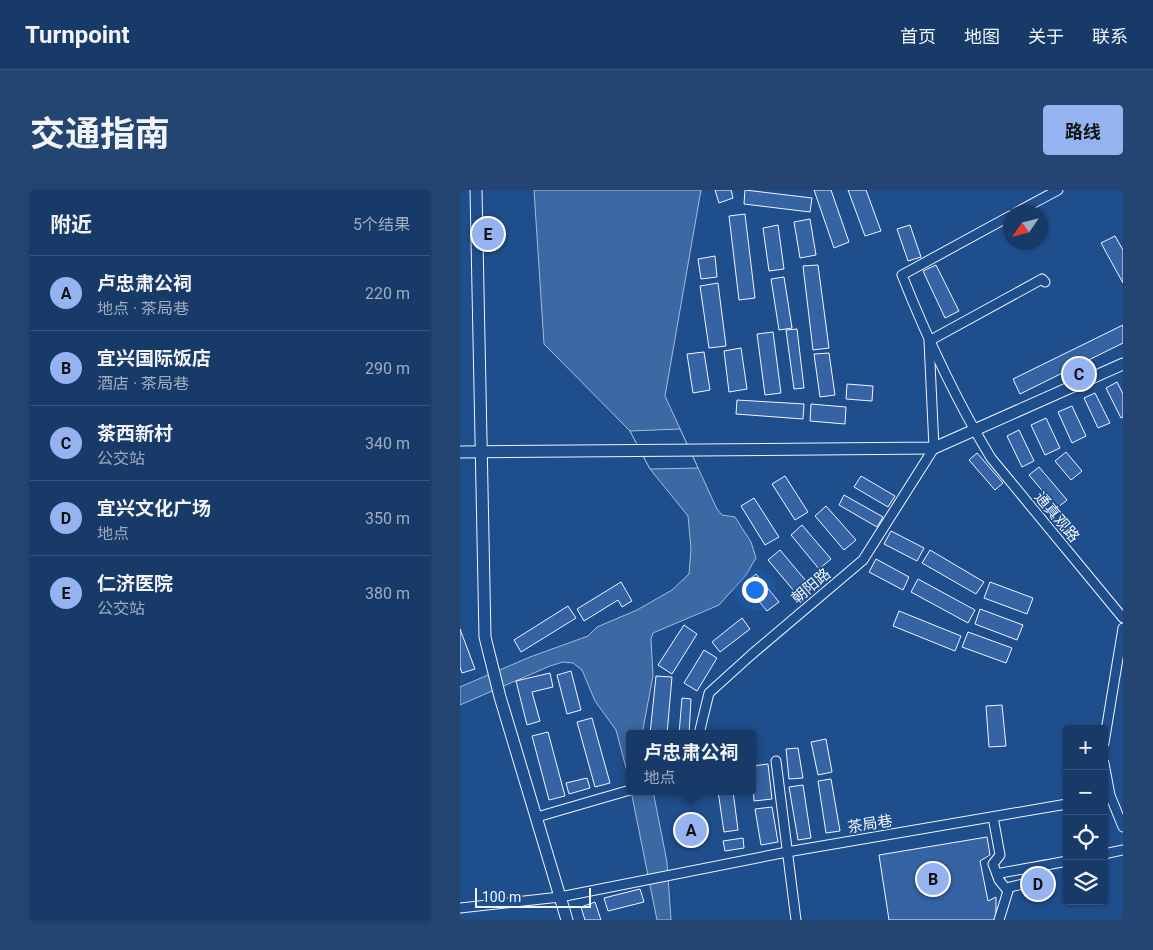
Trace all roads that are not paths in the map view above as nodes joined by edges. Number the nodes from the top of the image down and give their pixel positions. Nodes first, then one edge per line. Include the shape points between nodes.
1 (476, 190) edge
2 (1058, 190) edge
3 (1030, 205) edge
4 (1003, 220) edge
5 (1045, 282) dead end
6 (929, 341) junction
7 (1123, 364) edge
8 (974, 430) junction
9 (934, 448) junction
10 (481, 451) junction
11 (460, 452) edge
12 (1123, 618) edge
13 (1123, 628) edge
14 (1107, 725) edge
15 (700, 730) edge
16 (776, 761) dead end
17 (626, 792) edge
18 (1108, 798) edge
19 (1063, 805) edge
20 (537, 817) junction
21 (992, 817) junction
22 (1123, 827) edge
23 (1123, 850) edge
24 (788, 852) junction
25 (1108, 853) edge
26 (1063, 863) edge
27 (1041, 866) junction
28 (997, 874) junction
29 (1006, 888) junction
30 (560, 897) junction
31 (460, 908) edge
32 (567, 920) edge
33 (796, 920) edge
34 (999, 920) edge

1 - 10 main road
2 - 3 street
4 - 6 street, 通真观路 via 902,275
5 - 6 street via 1042,279
6 - 8 street, 通真观路
6 - 9 street
7 - 8 main road
8 - 9 main road
8 - 12 street, 通真观路 via 991,458
9 - 10 main road
9 - 15 street, 朝阳路 via 863,560 709,693
10 - 11 main road
10 - 20 main road via 485,637
13 - 14 street
16 - 24 street
17 - 20 street
18 - 22 street
19 - 21 street, 茶局巷
20 - 30 main road
21 - 24 street, 茶局巷
21 - 28 street via 1000,855 993,864
23 - 25 street
24 - 30 street, 茶局巷
24 - 33 street
26 - 27 street
27 - 28 street
27 - 29 street via 1039,880
28 - 29 street
29 - 34 street via 1008,891
30 - 31 street
30 - 32 main road

